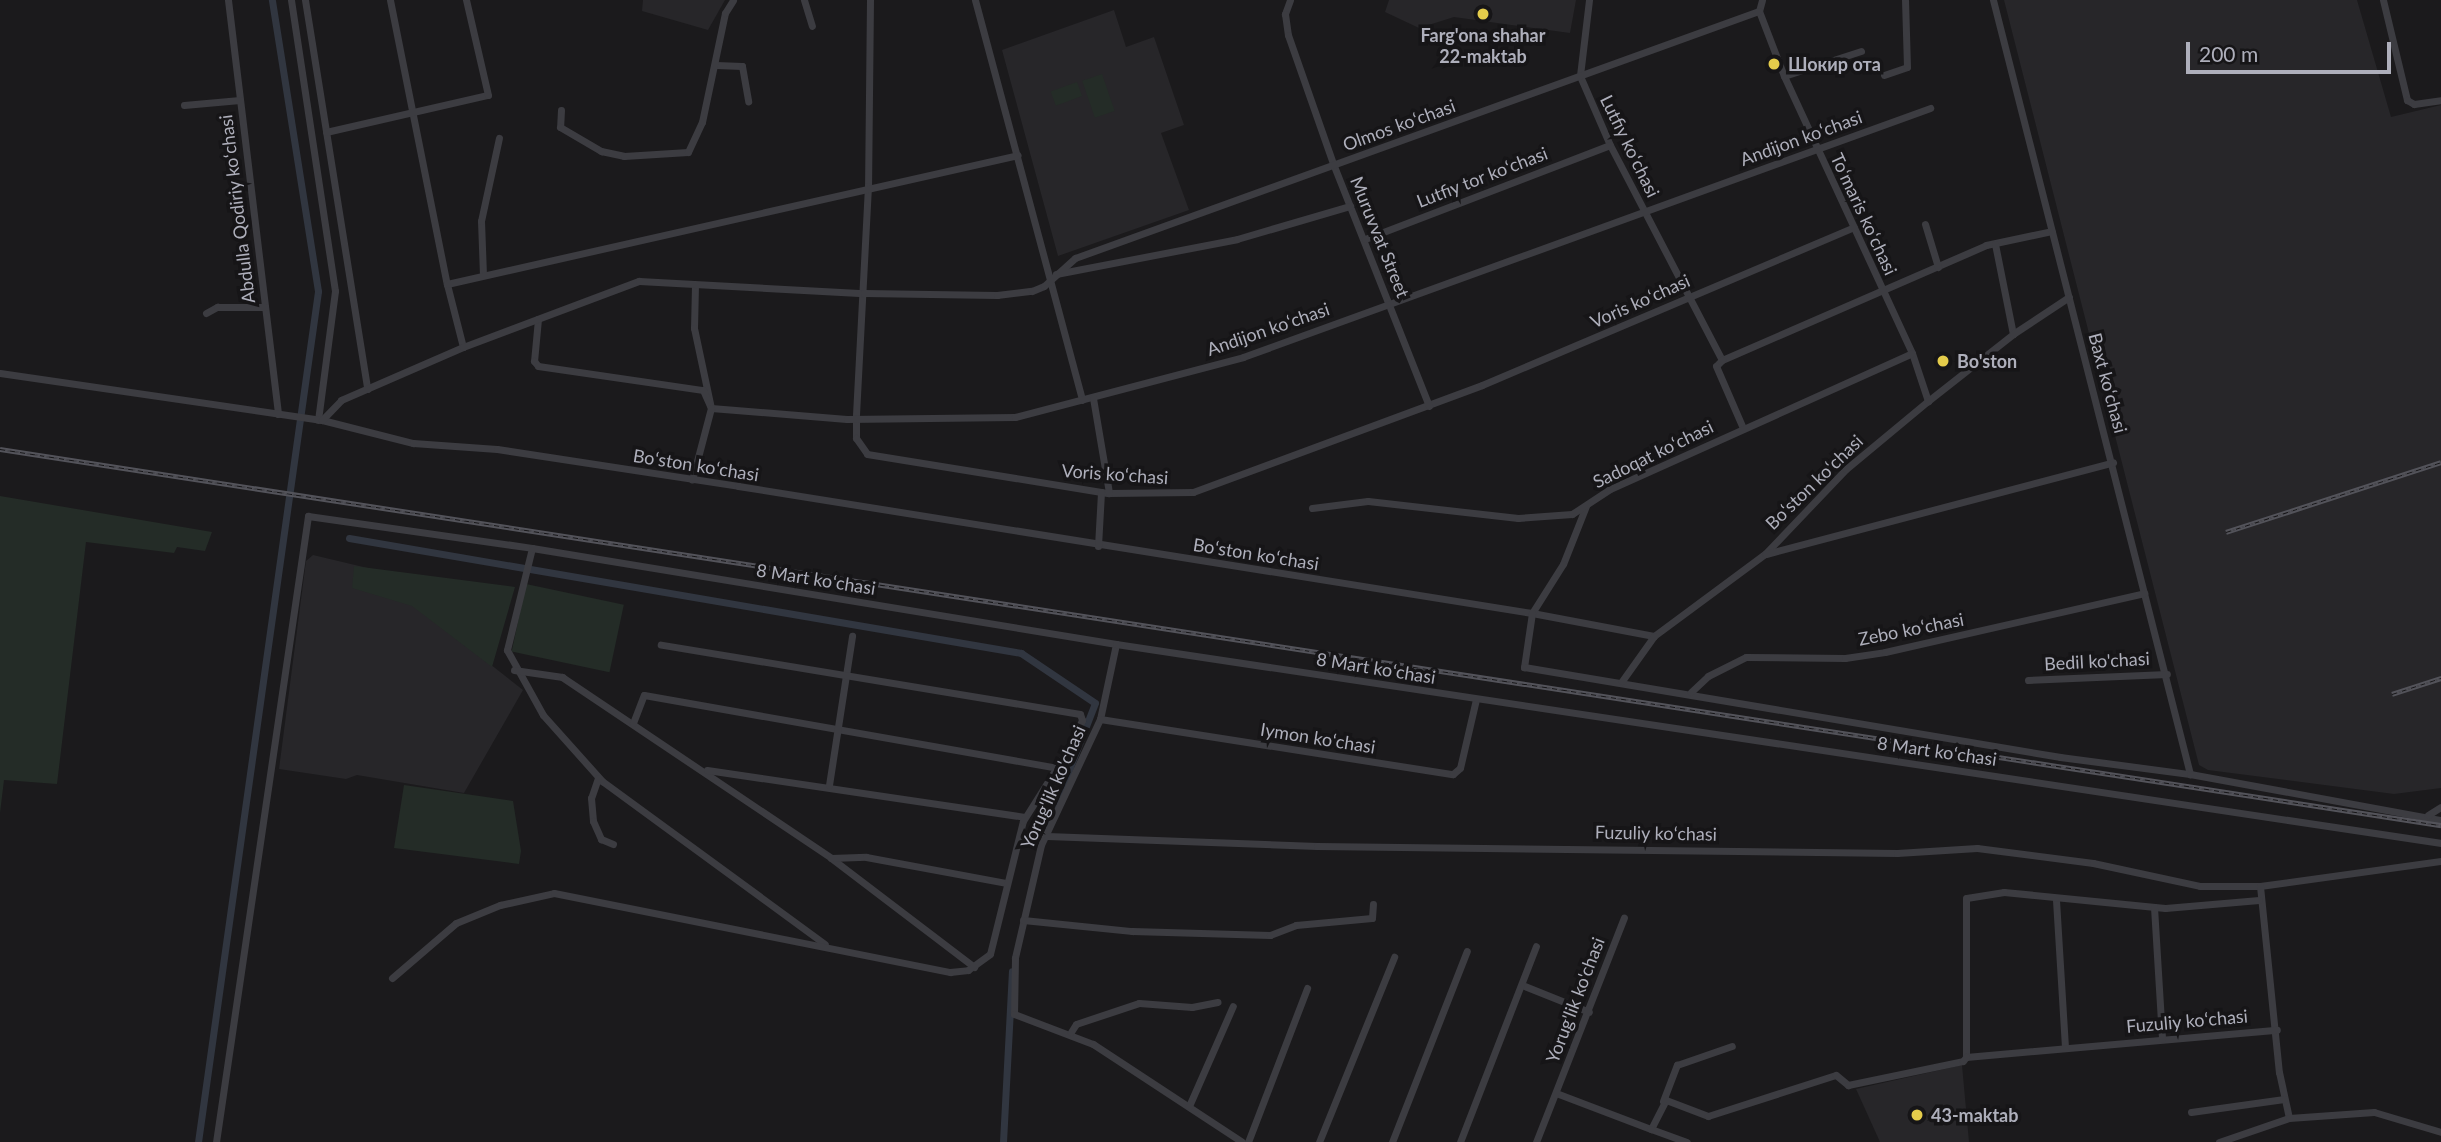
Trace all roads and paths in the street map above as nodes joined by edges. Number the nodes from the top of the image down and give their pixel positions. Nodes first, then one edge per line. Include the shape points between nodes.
1 (228, 0) edge
2 (291, 0) edge
3 (305, 0) edge
4 (390, 0) edge
5 (466, 0) edge
6 (733, 0) edge
7 (804, 0) edge
8 (870, 0) edge
9 (975, 0) edge
10 (1290, 0) edge
11 (1589, 0) edge
12 (1762, 0) edge
13 (1905, 0) edge
14 (1993, 0) edge
15 (2383, 0) edge
16 (1759, 11) junction
17 (813, 26) dead end
18 (1861, 51) dead end
19 (716, 65) junction
20 (1884, 75) dead end
21 (1580, 76) junction
22 (1784, 76) junction
23 (240, 100) junction
24 (2441, 100) edge
25 (748, 102) dead end
26 (184, 105) dead end
27 (1930, 108) dead end
28 (562, 110) dead end
29 (412, 114) junction
30 (326, 132) junction
31 (499, 138) dead end
32 (1610, 145) junction
33 (1817, 150) junction
34 (1018, 155) junction
35 (1334, 166) junction
36 (869, 186) junction
37 (1350, 206) junction
38 (1644, 212) junction
39 (1925, 224) dead end
40 (1854, 227) junction
41 (2052, 231) junction
42 (1365, 239) junction
43 (1995, 244) junction
44 (1938, 267) junction
45 (483, 275) junction
46 (1052, 275) junction
47 (447, 284) junction
48 (695, 285) junction
49 (1882, 291) junction
50 (864, 293) junction
51 (1688, 297) junction
52 (2069, 297) junction
53 (1390, 302) junction
54 (265, 307) junction
55 (206, 313) dead end
56 (538, 319) junction
57 (2013, 334) junction
58 (463, 347) junction
59 (1912, 353) junction
60 (1722, 360) junction
61 (0, 373) edge
62 (367, 389) junction
63 (1093, 398) junction
64 (1082, 400) junction
65 (1928, 401) junction
66 (1429, 405) junction
67 (711, 408) junction
68 (278, 414) junction
69 (856, 418) junction
70 (317, 420) junction
71 (1744, 428) junction
72 (2113, 463) junction
73 (692, 480) junction
74 (1105, 493) junction
75 (1586, 506) junction
76 (1312, 508) dead end
77 (1098, 546) junction
78 (532, 551) junction
79 (1765, 554) junction
80 (2144, 593) junction
81 (1532, 613) junction
82 (852, 636) dead end
83 (1654, 636) junction
84 (661, 645) dead end
85 (1116, 645) junction
86 (514, 670) junction
87 (846, 673) junction
88 (2167, 674) junction
89 (2028, 680) dead end
90 (1622, 681) junction
91 (1691, 692) junction
92 (1476, 699) junction
93 (1100, 719) junction
94 (633, 723) junction
95 (838, 728) junction
96 (1056, 768) junction
97 (705, 769) junction
98 (2190, 774) junction
99 (598, 778) junction
100 (829, 785) junction
101 (2441, 807) edge
102 (2428, 815) junction
103 (1024, 817) junction
104 (2441, 820) edge
105 (1047, 836) junction
106 (2441, 843) edge
107 (612, 844) dead end
108 (831, 858) junction
109 (2441, 862) edge
110 (1006, 883) junction
111 (2260, 886) junction
112 (2056, 900) junction
113 (2259, 900) junction
114 (1373, 904) dead end
115 (2154, 907) junction
116 (1624, 918) dead end
117 (1023, 920) junction
118 (825, 944) junction
119 (1536, 946) dead end
120 (1466, 951) dead end
121 (1394, 957) dead end
122 (974, 967) junction
123 (392, 978) dead end
124 (1522, 985) junction
125 (1307, 988) dead end
126 (1218, 1002) dead end
127 (1233, 1006) dead end
128 (1589, 1012) junction
129 (2277, 1030) junction
130 (1071, 1032) junction
131 (2162, 1040) junction
132 (1732, 1046) dead end
133 (2066, 1048) junction
134 (1966, 1057) junction
135 (1556, 1093) junction
136 (2284, 1099) junction
137 (1663, 1101) junction
138 (1189, 1106) junction
139 (2191, 1112) dead end
140 (2289, 1118) junction
141 (1651, 1129) junction
142 (2441, 1132) edge
143 (1538, 1140) edge
144 (1675, 1140) edge
145 (216, 1142) edge
146 (1242, 1142) edge
147 (1248, 1142) edge
148 (1319, 1142) edge
149 (1392, 1142) edge
150 (1460, 1142) edge
151 (1687, 1142) edge
152 (2219, 1142) edge

1 - 23 street, Abdulla Qodiriy koʻchasi
2 - 70 street via 335,291
3 - 30 street
4 - 29 street
5 - 29 street via 488,95
6 - 19 street via 725,13
7 - 17 street
8 - 36 street, Voris koʻchasi
9 - 34 street
10 - 35 street, Muruvvat Street via 1286,28
11 - 21 street
12 - 16 street
13 - 20 street via 1907,67
14 - 41 street, Baxt koʻchasi
15 - 24 street via 2407,100 2414,104
16 - 21 street, Olmos koʻchasi
16 - 22 street, Toʻmaris koʻchasi
18 - 22 street
19 - 25 street via 742,66
19 - 28 street via 694,148 688,152 624,156 590,146 560,127
21 - 32 street, Lutfiy koʻchasi
21 - 35 street, Olmos koʻchasi
22 - 33 street, Toʻmaris koʻchasi
23 - 26 street
23 - 54 street, Abdulla Qodiriy koʻchasi
27 - 33 street, Andijon koʻchasi
29 - 30 street
29 - 47 street
30 - 62 street
31 - 45 street via 481,221
32 - 38 street, Lutfiy koʻchasi
32 - 42 street, Lutfiy tor koʻchasi
33 - 38 street, Andijon koʻchasi
33 - 40 street, Toʻmaris koʻchasi
34 - 36 street
34 - 46 street
35 - 37 street, Muruvvat Street
35 - 46 street, Olmos koʻchasi via 1074,258
36 - 45 street
36 - 50 street, Voris koʻchasi
37 - 42 street, Muruvvat Street
37 - 46 street via 1237,239
38 - 51 street, Lutfiy koʻchasi
38 - 53 street, Andijon koʻchasi
39 - 44 street
40 - 49 street, Toʻmaris koʻchasi
40 - 51 street, Voris koʻchasi
41 - 43 street
41 - 52 street, Baxt koʻchasi
42 - 53 street, Muruvvat Street
43 - 44 street
43 - 57 street
44 - 49 street
45 - 47 street
46 - 50 street, Olmos koʻchasi via 1044,286 1032,291 997,295
46 - 64 street
47 - 58 street
48 - 50 street, Olmos koʻchasi
48 - 56 street, Olmos koʻchasi via 639,281
48 - 67 street via 695,328
49 - 59 street, Toʻmaris koʻchasi
49 - 60 street
50 - 69 street, Voris koʻchasi
51 - 60 street, Lutfiy koʻchasi
51 - 66 street, Voris koʻchasi
52 - 57 street, Boʻston koʻchasi
52 - 72 street, Baxt koʻchasi
53 - 63 street, Andijon koʻchasi via 1243,357
53 - 66 street, Muruvvat Street
54 - 55 street via 216,307
54 - 68 street, Abdulla Qodiriy koʻchasi
56 - 58 street, Olmos koʻchasi
56 - 67 street via 535,365 703,390
57 - 65 street, Boʻston koʻchasi
58 - 62 street, Olmos koʻchasi
59 - 65 street, Toʻmaris koʻchasi
59 - 71 street, Sadoqat koʻchasi
60 - 71 street, Lutfiy koʻchasi via 1716,366
61 - 68 street, Boʻston koʻchasi
62 - 70 street, Olmos koʻchasi via 341,400
63 - 64 street, Andijon koʻchasi
63 - 74 street
64 - 69 street, Andijon koʻchasi via 1015,416
65 - 79 street, Boʻston koʻchasi via 1846,469
66 - 74 street, Voris koʻchasi via 1193,492 1165,496
67 - 69 street, Andijon koʻchasi via 764,416
67 - 73 street
68 - 70 street, Boʻston koʻchasi
69 - 74 street, Voris koʻchasi via 856,438 867,454
70 - 73 street, Boʻston koʻchasi via 413,443 497,449
71 - 75 street, Sadoqat koʻchasi via 1611,489
72 - 79 street
72 - 80 street, Baxt koʻchasi
73 - 77 street, Boʻston koʻchasi
74 - 77 street
75 - 76 street, Sadoqat koʻchasi via 1562,516 1518,518 1408,502
75 - 81 street via 1563,564
77 - 81 street, Boʻston koʻchasi
78 - 85 street, 8 Mart koʻchasi
78 - 86 street via 507,645
78 - 145 street, 8 Mart koʻchasi via 307,516
79 - 83 street, Boʻston koʻchasi
80 - 88 street, Baxt koʻchasi
80 - 91 street, Zebo koʻchasi via 1885,652 1845,658 1746,657 1709,676
81 - 83 street, Boʻston koʻchasi
81 - 90 street via 1524,667
82 - 87 street
83 - 90 street
84 - 87 street
85 - 92 street, 8 Mart koʻchasi
85 - 93 street, Yorug'lik ko'chasi
86 - 94 street via 556,674
86 - 99 street via 543,715
87 - 95 street
87 - 96 street via 1080,714 1079,729
88 - 89 street, Bedil ko'chasi
88 - 98 street, Baxt koʻchasi
90 - 91 street
91 - 98 street via 2060,757
92 - 93 street, Iymon koʻchasi via 1460,768 1453,774
92 - 106 street, 8 Mart koʻchasi
93 - 105 street, Yorug'lik ko'chasi
94 - 95 street via 644,695
94 - 97 street
95 - 96 street
95 - 100 street
96 - 103 street
97 - 100 street
97 - 108 street
98 - 102 street
99 - 107 street via 591,798 593,821 601,839
99 - 118 street
100 - 103 street
101 - 102 street
102 - 104 street
103 - 110 street
105 - 111 street, Fuzuliy koʻchasi via 1412,847 1897,853 1977,848 2093,863 2173,884
105 - 117 street, Yorug'lik ko'chasi
108 - 110 street via 866,857
108 - 122 street
109 - 111 street, Fuzuliy koʻchasi
110 - 122 street via 993,948
111 - 113 street
112 - 115 street
112 - 133 street
112 - 134 street via 2004,892 1966,898
113 - 115 street
113 - 129 street
114 - 117 street via 1372,918 1296,925 1260,936 1132,931
115 - 131 street
116 - 128 street, Yorug'lik ko'chasi
117 - 130 street, Yorug'lik ko'chasi via 1012,974 1014,1014
118 - 122 street via 950,972
118 - 123 street via 554,893 499,905 456,923
119 - 124 street
120 - 149 street
121 - 148 street
124 - 128 street
124 - 150 street
125 - 147 street
126 - 130 street via 1192,1007 1139,1003 1076,1024
127 - 138 street
128 - 135 street, Yorug'lik ko'chasi
129 - 131 street, Fuzuliy koʻchasi
129 - 136 street
130 - 138 street, Yorug'lik ko'chasi
131 - 133 street, Fuzuliy koʻchasi
132 - 137 street via 1677,1065
133 - 134 street, Fuzuliy koʻchasi
134 - 137 street via 1848,1085 1836,1075 1708,1116
135 - 141 street
135 - 143 street, Yorug'lik ko'chasi
136 - 139 street
136 - 140 street
137 - 141 street
138 - 146 street, Yorug'lik ko'chasi
140 - 142 street via 2378,1113
140 - 152 street
141 - 144 street
144 - 151 street

